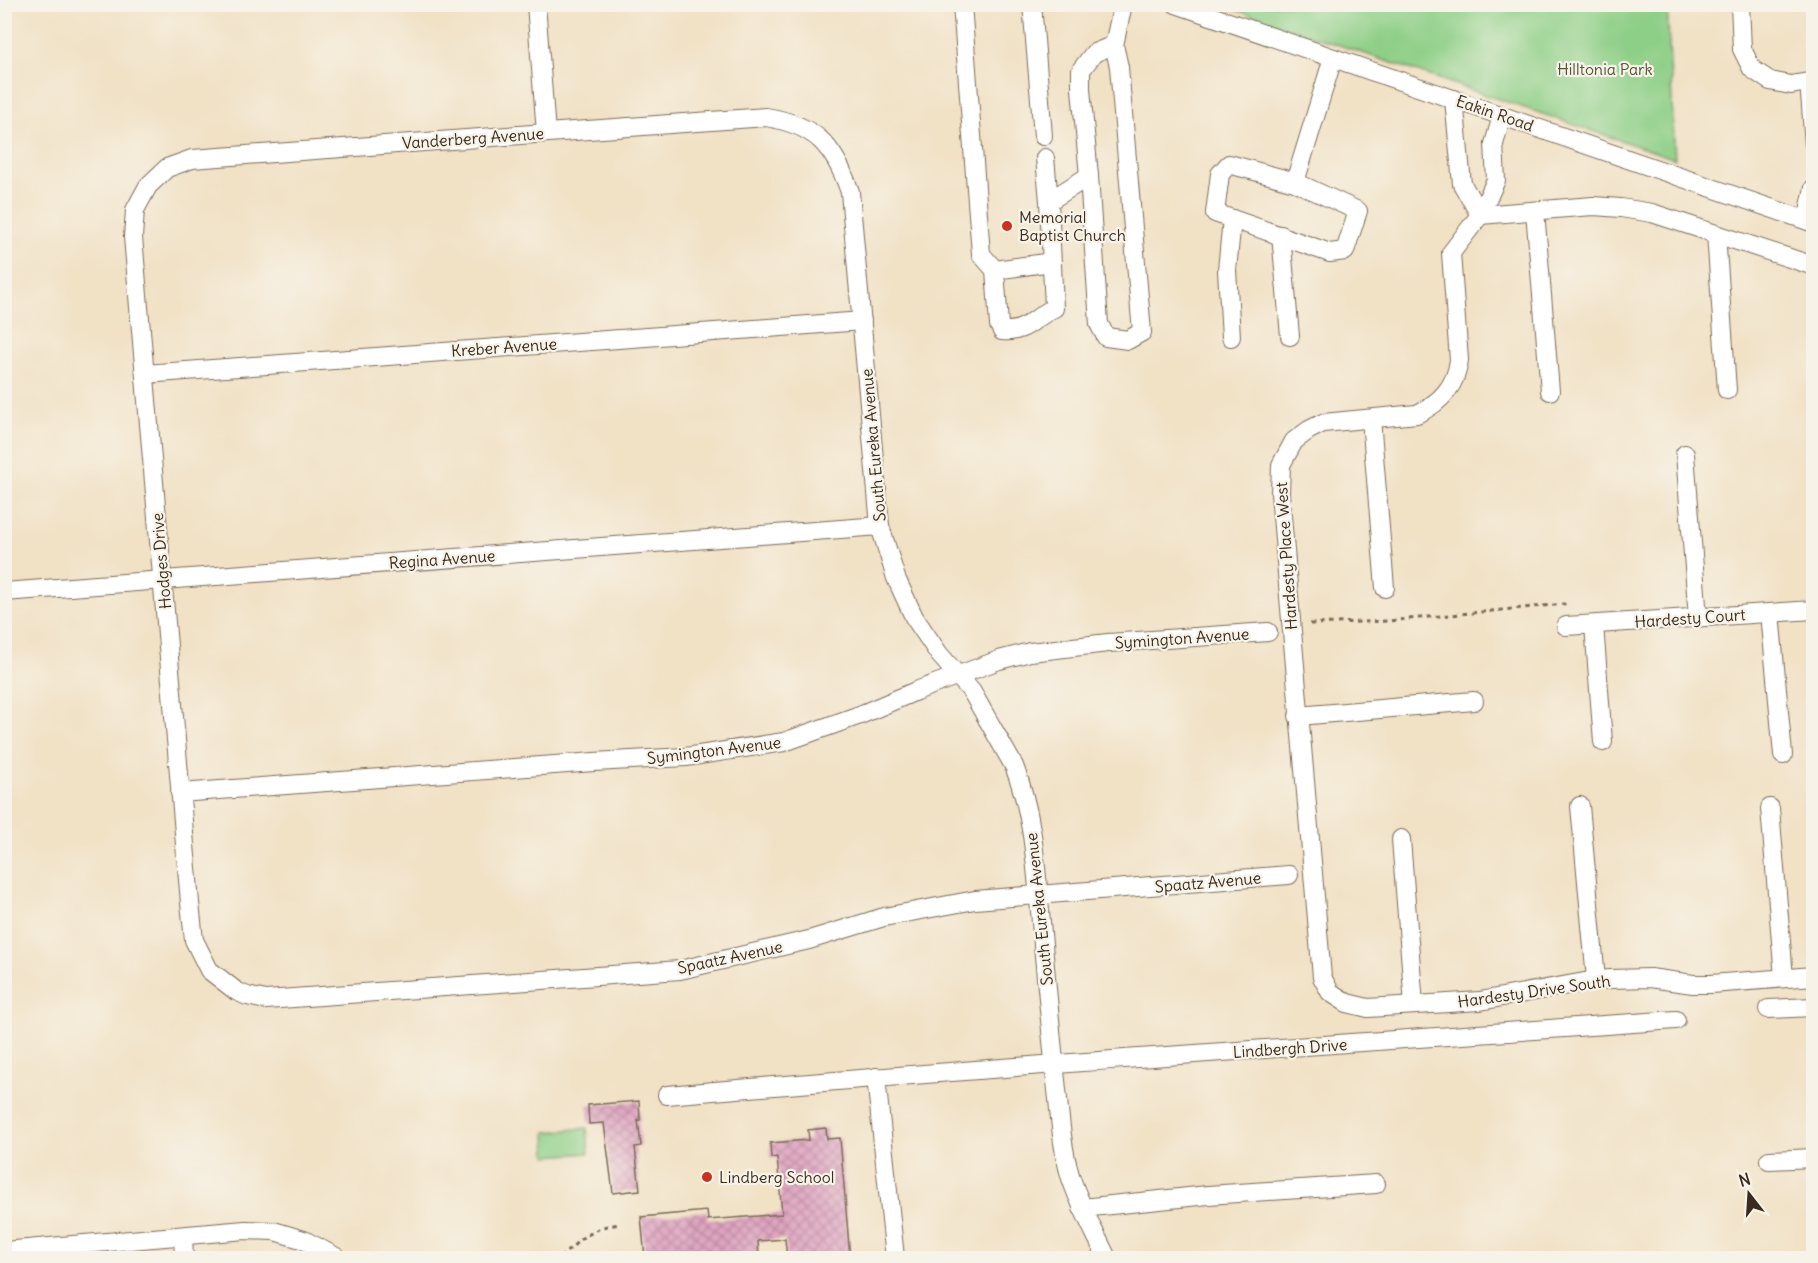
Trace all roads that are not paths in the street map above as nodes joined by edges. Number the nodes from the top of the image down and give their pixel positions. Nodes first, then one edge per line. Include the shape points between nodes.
1 (536, 4) edge
2 (962, 4) edge
3 (1032, 4) edge
4 (1124, 4) edge
5 (1176, 4) edge
6 (1740, 4) edge
7 (1114, 45) junction
8 (1333, 58) junction
9 (1811, 81) edge
10 (1454, 99) junction
11 (1502, 116) junction
12 (805, 128) joint
13 (546, 133) junction
14 (1043, 136) dead end
15 (1814, 144) edge
16 (1045, 158) dead end
17 (1089, 176) junction
18 (1295, 182) junction
19 (148, 186) joint
20 (1814, 188) edge
21 (1049, 201) junction
22 (1535, 211) junction
23 (1480, 215) junction
24 (1232, 219) junction
25 (1810, 222) edge
26 (1716, 234) junction
27 (1281, 235) junction
28 (1052, 262) junction
29 (1814, 266) edge
30 (995, 270) junction
31 (862, 321) junction
32 (1290, 336) dead end
33 (1231, 337) dead end
34 (145, 374) junction
35 (1727, 390) dead end
36 (1550, 391) dead end
37 (1371, 419) junction
38 (1685, 454) dead end
39 (880, 526) junction
40 (162, 580) junction
41 (1385, 588) dead end
42 (4, 592) edge
43 (1814, 610) edge
44 (1770, 613) junction
45 (1698, 618) junction
46 (1594, 625) junction
47 (1566, 626) road end
48 (1268, 632) dead end
49 (957, 675) junction
50 (1474, 701) dead end
51 (1298, 716) junction
52 (1604, 742) dead end
53 (1783, 755) dead end
54 (180, 793) junction
55 (1580, 806) dead end
56 (1770, 808) dead end
57 (1401, 839) dead end
58 (1289, 875) dead end
59 (1038, 896) junction
60 (194, 940) joint
61 (1814, 976) edge
62 (1784, 978) junction
63 (1596, 980) junction
64 (1330, 992) joint
65 (1414, 1005) junction
66 (1814, 1007) edge
67 (1768, 1009) dead end
68 (1676, 1020) dead end
69 (1054, 1064) junction
70 (876, 1077) junction
71 (667, 1095) dead end
72 (1814, 1158) edge
73 (1769, 1161) dead end
74 (1376, 1184) dead end
75 (1082, 1208) junction
76 (183, 1236) junction
77 (4, 1251) edge
78 (184, 1258) edge
79 (338, 1258) edge
80 (895, 1258) edge
81 (1107, 1258) edge

1 - 13 street
2 - 30 street via 981,254
3 - 14 street
4 - 7 street
5 - 8 street, Eakin Road
6 - 9 street via 1742,49 1752,69 1770,81 1791,85
7 - 17 street via 1094,53 1081,70
7 - 17 street via 1142,332 1128,340 1106,337 1099,324
8 - 10 street, Eakin Road
8 - 18 street
9 - 15 street
10 - 11 street, Eakin Road
10 - 23 street via 1462,184
11 - 23 street, Hardesty Place West via 1494,144 1496,180
11 - 25 street, Eakin Road
12 - 13 street, Vanderberg Avenue via 766,117
12 - 31 street, South Eureka Avenue via 835,155 850,192
13 - 19 street, Vanderberg Avenue via 192,159 167,168
16 - 21 street
17 - 21 street
18 - 24 street via 1228,164 1220,174 1215,213
18 - 27 street via 1358,211 1346,251 1330,253
19 - 34 street, Hodges Drive via 135,210 133,237
20 - 25 street
21 - 28 street
22 - 23 street
22 - 26 street via 1621,208 1652,213
22 - 36 street
23 - 37 street, Hardesty Place West via 1451,253 1459,360 1450,387 1430,408 1416,414
24 - 27 street
24 - 33 street via 1227,270
26 - 29 street
26 - 35 street
27 - 32 street
28 - 30 street
28 - 30 street via 1054,308 1025,329 1013,332 1002,331 999,325
31 - 34 street, Kreber Avenue
31 - 39 street, South Eureka Avenue
34 - 40 street, Hodges Drive
37 - 41 street
37 - 51 street, Hardesty Place West via 1323,423 1309,430 1294,441 1281,465
38 - 45 street
39 - 40 street, Regina Avenue
39 - 49 street, South Eureka Avenue via 896,578 914,617
40 - 42 street, Regina Avenue
40 - 54 street, Hodges Drive
43 - 44 street, Hardesty Court
44 - 45 street, Hardesty Court
44 - 53 street
45 - 46 street, Hardesty Court
46 - 47 street, Hardesty Court
46 - 52 street
48 - 49 street, Symington Avenue via 1063,647 999,660
49 - 54 street, Symington Avenue via 784,742 697,755
49 - 59 street, South Eureka Avenue via 972,692 1018,776 1029,811
50 - 51 street
51 - 64 street, Hardesty Place West via 1319,961
54 - 60 street, Hodges Drive
55 - 63 street
56 - 62 street
57 - 65 street
58 - 59 street, Spaatz Avenue
59 - 60 street, Spaatz Avenue via 975,900 884,917 809,940 680,970 266,1000 236,991 209,970
59 - 69 street, South Eureka Avenue
61 - 62 street, Hardesty Drive South
62 - 63 street, Hardesty Drive South via 1712,984 1650,978
63 - 65 street, Hardesty Drive South via 1480,1000
64 - 65 street, Hardesty Drive South via 1347,1003 1368,1008
66 - 67 street
68 - 69 street, Lindbergh Drive
69 - 70 street, Lindbergh Drive
69 - 75 street, South Eureka Avenue via 1063,1140
70 - 71 street, Lindbergh Drive
70 - 80 street
72 - 73 street
74 - 75 street
75 - 81 street, South Eureka Avenue
76 - 77 street
76 - 78 street
76 - 79 street via 274,1231 304,1240

